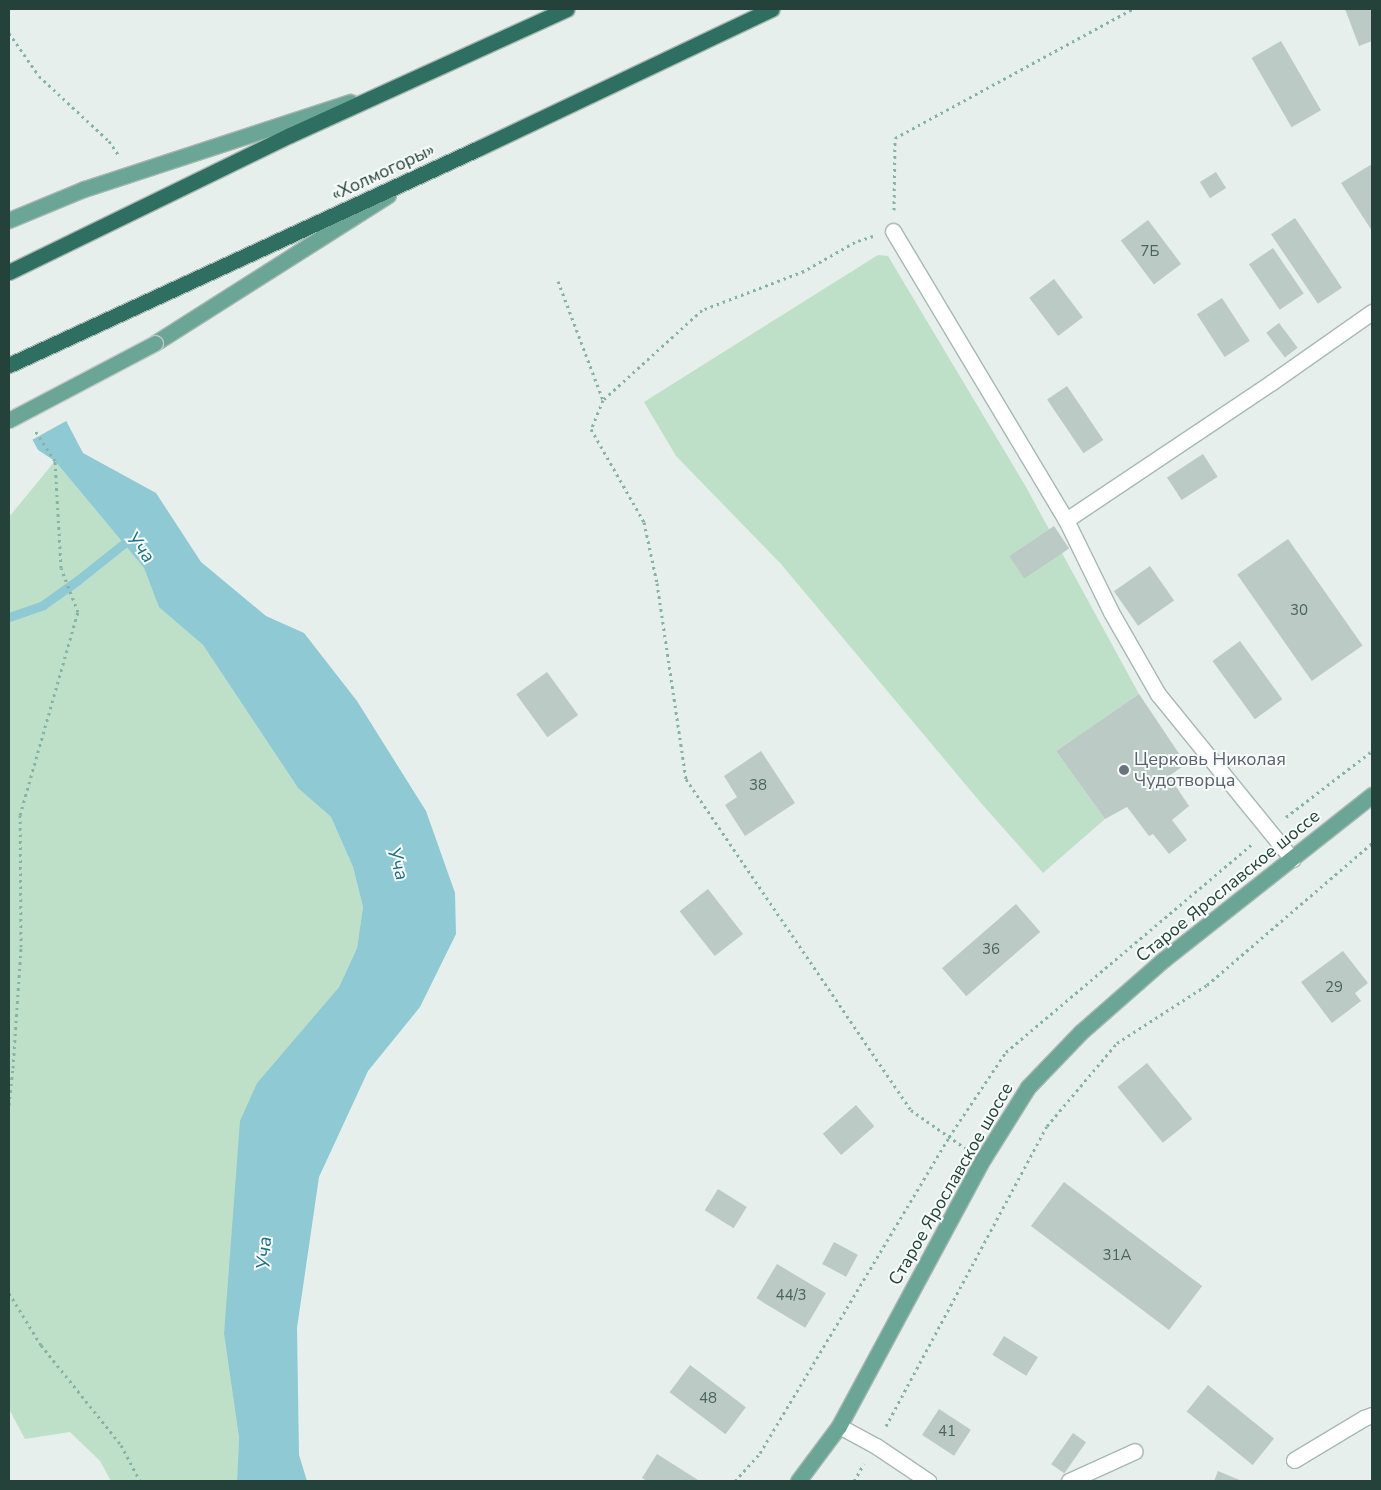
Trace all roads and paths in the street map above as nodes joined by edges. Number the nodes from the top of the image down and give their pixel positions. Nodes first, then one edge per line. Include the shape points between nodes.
1 (567, 9) edge
2 (772, 9) edge
3 (1133, 9) edge
4 (9, 32) edge
5 (407, 83) junction
6 (123, 163) dead end
7 (420, 175) junction
8 (9, 220) edge
9 (893, 230) junction
10 (9, 272) edge
11 (558, 281) dead end
12 (1372, 312) edge
13 (9, 365) edge
14 (603, 400) junction
15 (9, 420) edge
16 (30, 421) dead end
17 (1066, 520) junction
18 (1372, 795) edge
19 (1372, 843) edge
20 (1292, 859) junction
21 (9, 1105) edge
22 (983, 1159) junction
23 (9, 1293) edge
24 (1372, 1415) edge
25 (839, 1426) junction
26 (876, 1446) junction
27 (1134, 1450) dead end
28 (1294, 1460) dead end
29 (140, 1481) edge
30 (798, 1481) edge
31 (854, 1481) edge
32 (928, 1481) edge
33 (1069, 1481) edge

1 - 5 highway
2 - 7 highway, «Холмогоры»
3 - 9 path via 895,138
4 - 6 path via 39,76 109,141
5 - 8 main road via 84,189
5 - 10 highway via 290,135
7 - 13 highway, «Холмогоры»
7 - 15 main road, bridge via 155,343
9 - 14 path via 855,242 804,272 702,310
9 - 17 street
11 - 14 path
12 - 17 street
14 - 22 path via 591,429 644,522 657,583 686,778 911,1110
16 - 21 path via 55,461 61,568 78,612 20,815 21,947
17 - 20 street via 1111,612 1158,694
18 - 20 main road, Старое Ярославское шоссе
19 - 26 path via 1207,985 1117,1043 1047,1126
20 - 22 main road, Старое Ярославское шоссе via 1163,960 1081,1032 1028,1087
22 - 25 main road, Старое Ярославское шоссе
23 - 29 path via 41,1345 121,1446
24 - 28 street
25 - 26 street
25 - 30 main road, Старое Ярославское шоссе
26 - 31 path
26 - 32 street
27 - 33 street

